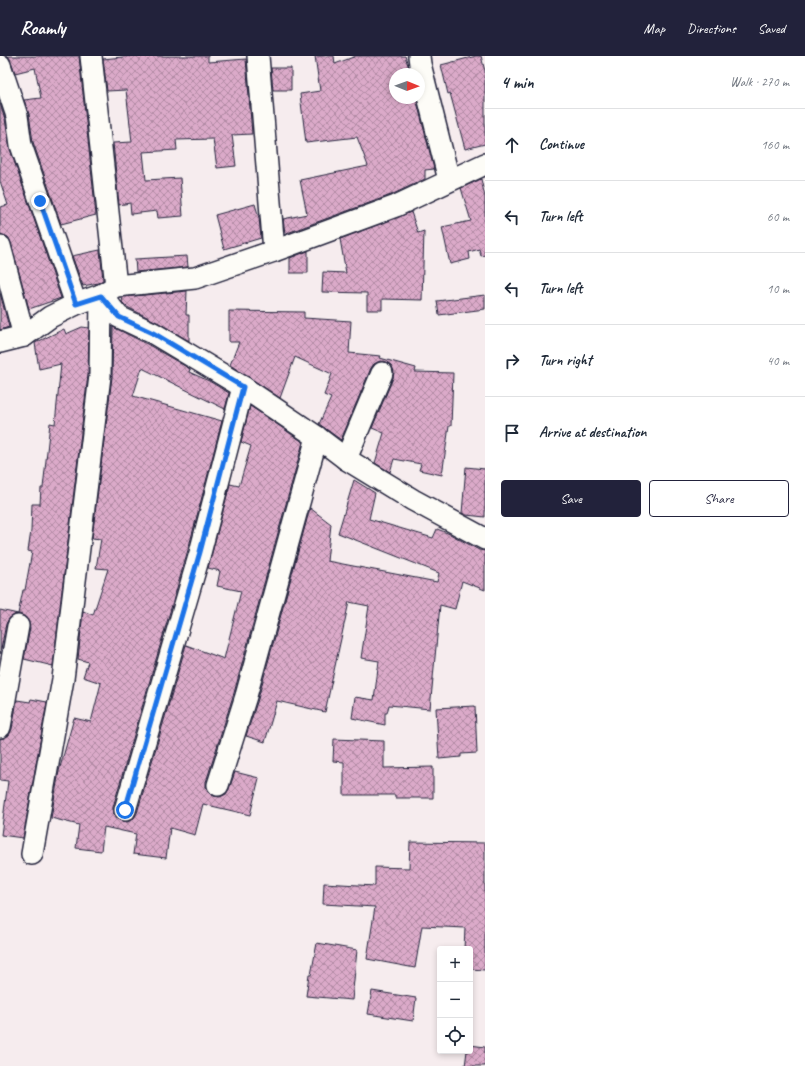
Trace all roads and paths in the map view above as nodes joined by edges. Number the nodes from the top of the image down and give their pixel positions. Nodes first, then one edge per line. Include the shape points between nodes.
1 (91, 56) edge
2 (258, 56) edge
3 (419, 56) edge
4 (0, 64) edge
5 (485, 164) edge
6 (450, 180) junction
7 (0, 246) edge
8 (274, 251) junction
9 (108, 291) junction
10 (76, 304) junction
11 (24, 336) junction
12 (0, 342) edge
13 (382, 373) dead end
14 (243, 387) junction
15 (317, 437) junction
16 (346, 459) junction
17 (485, 539) edge
18 (18, 626) dead end
19 (0, 727) edge
20 (218, 785) dead end
21 (125, 810) dead end
22 (32, 854) dead end

1 - 9 street
2 - 8 street
3 - 6 street
4 - 10 street via 17,116 24,152
5 - 6 street
6 - 8 street via 396,206
7 - 11 street
8 - 9 street via 194,278
9 - 10 street
9 - 14 street via 119,317 153,333
9 - 22 street via 63,679
10 - 11 street via 50,317
11 - 12 street
13 - 16 street
14 - 15 street
14 - 21 street via 200,552
15 - 16 street
15 - 20 street via 246,696
16 - 17 street via 413,500
18 - 19 street

